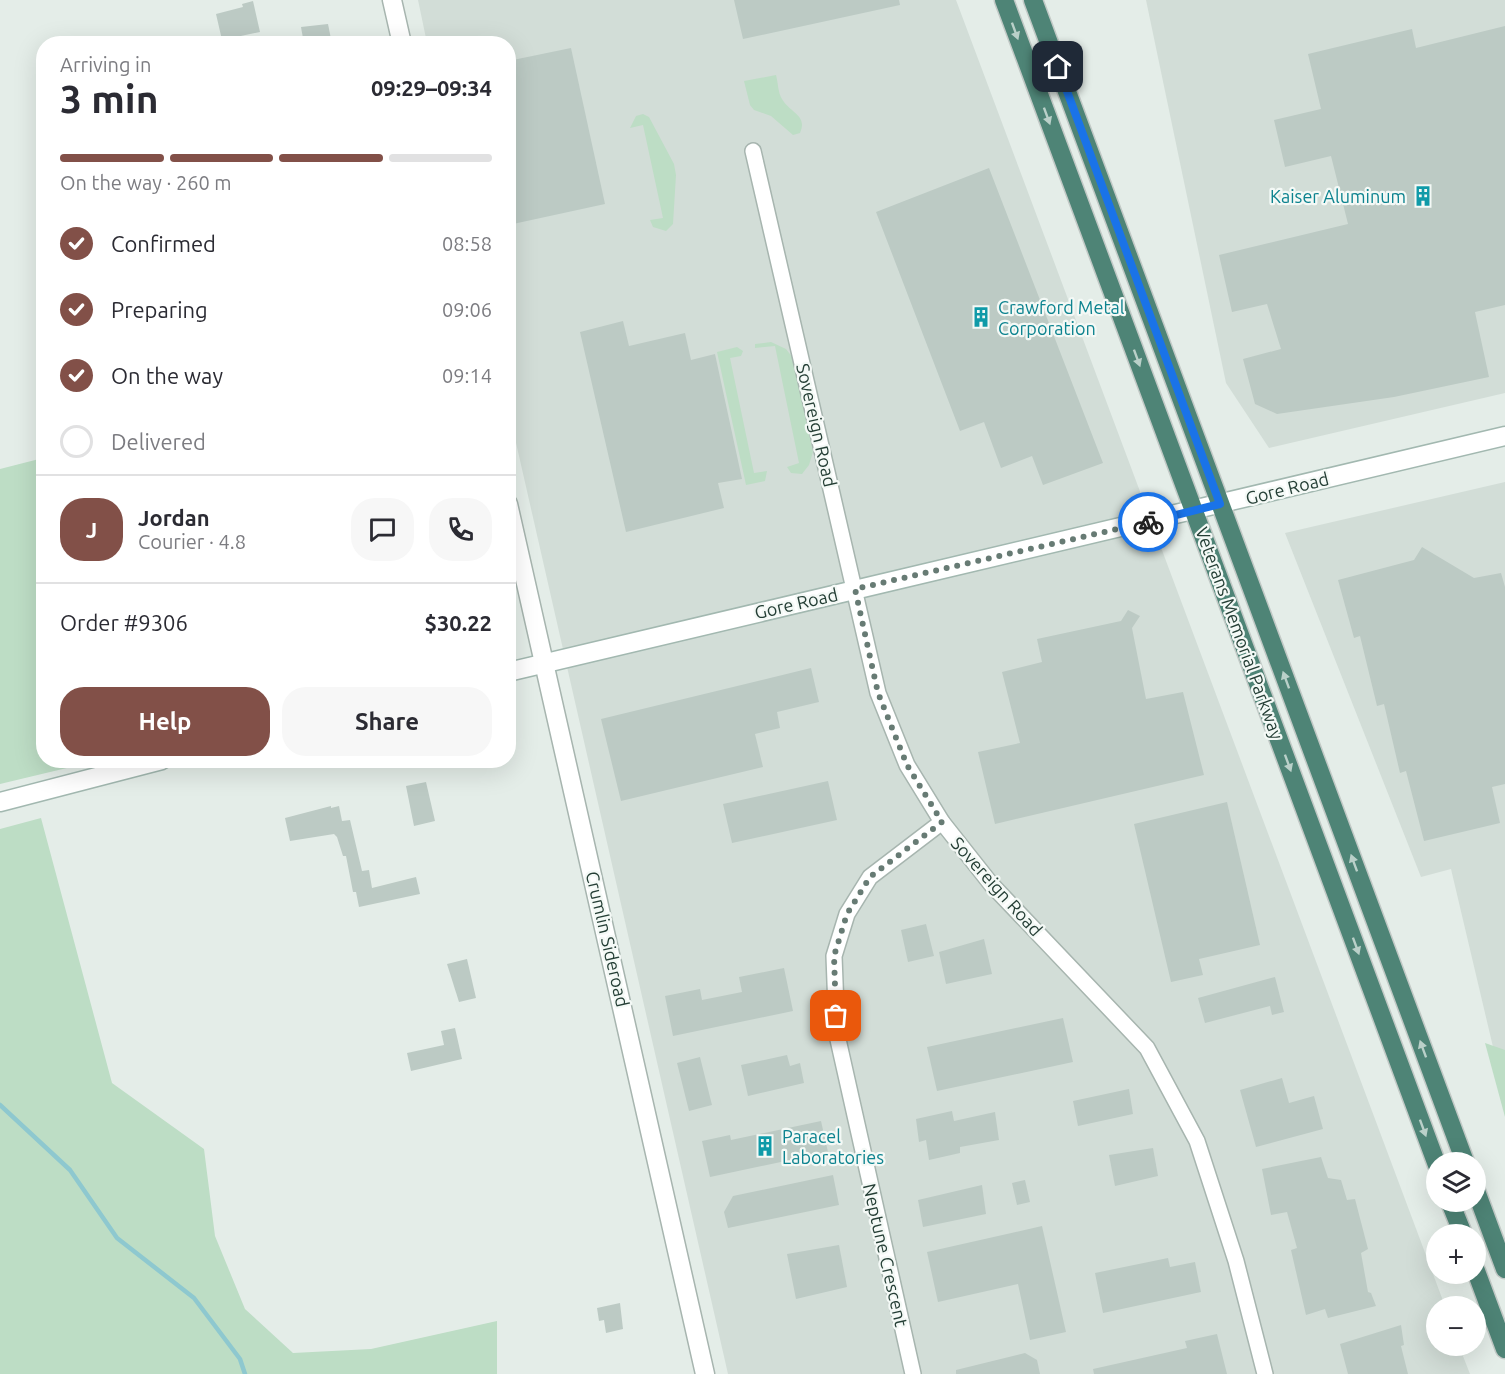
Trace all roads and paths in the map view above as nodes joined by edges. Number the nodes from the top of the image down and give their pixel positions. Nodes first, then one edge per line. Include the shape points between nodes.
1 (392, 0) edge
2 (1004, 0) edge
3 (1033, 0) edge
4 (400, 36) edge
5 (753, 151) dead end
6 (1505, 436) edge
7 (1220, 504) junction
8 (1194, 511) junction
9 (516, 538) edge
10 (855, 589) junction
11 (545, 662) junction
12 (516, 670) edge
13 (131, 768) edge
14 (0, 802) edge
15 (942, 822) junction
16 (1432, 1152) edge
17 (1461, 1152) edge
18 (1484, 1212) edge
19 (1505, 1269) edge
20 (1481, 1284) edge
21 (1505, 1349) edge
22 (705, 1374) edge
23 (913, 1374) edge
24 (1265, 1374) edge

1 - 4 main road
2 -> 8 highway, Veterans Memorial Parkway
3 - 7 highway, Veterans Memorial Parkway
5 - 10 street, Sovereign Road
6 - 7 main road, Gore Road
7 - 8 main road, Gore Road
17 -> 7 highway, Veterans Memorial Parkway
8 - 10 main road, Gore Road
8 -> 16 highway, Veterans Memorial Parkway
9 - 11 main road, Crumlin Sideroad
10 - 11 main road, Gore Road
10 - 15 street, Sovereign Road via 878,693 907,765
11 - 12 main road, Gore Road
11 - 22 main road, Crumlin Sideroad
13 - 14 main road
15 - 23 street, Neptune Crescent via 870,877 847,914 834,956 837,1035
15 - 24 street, Sovereign Road via 991,884 1147,1048 1197,1140 1236,1261
18 - 19 highway
20 - 21 highway

